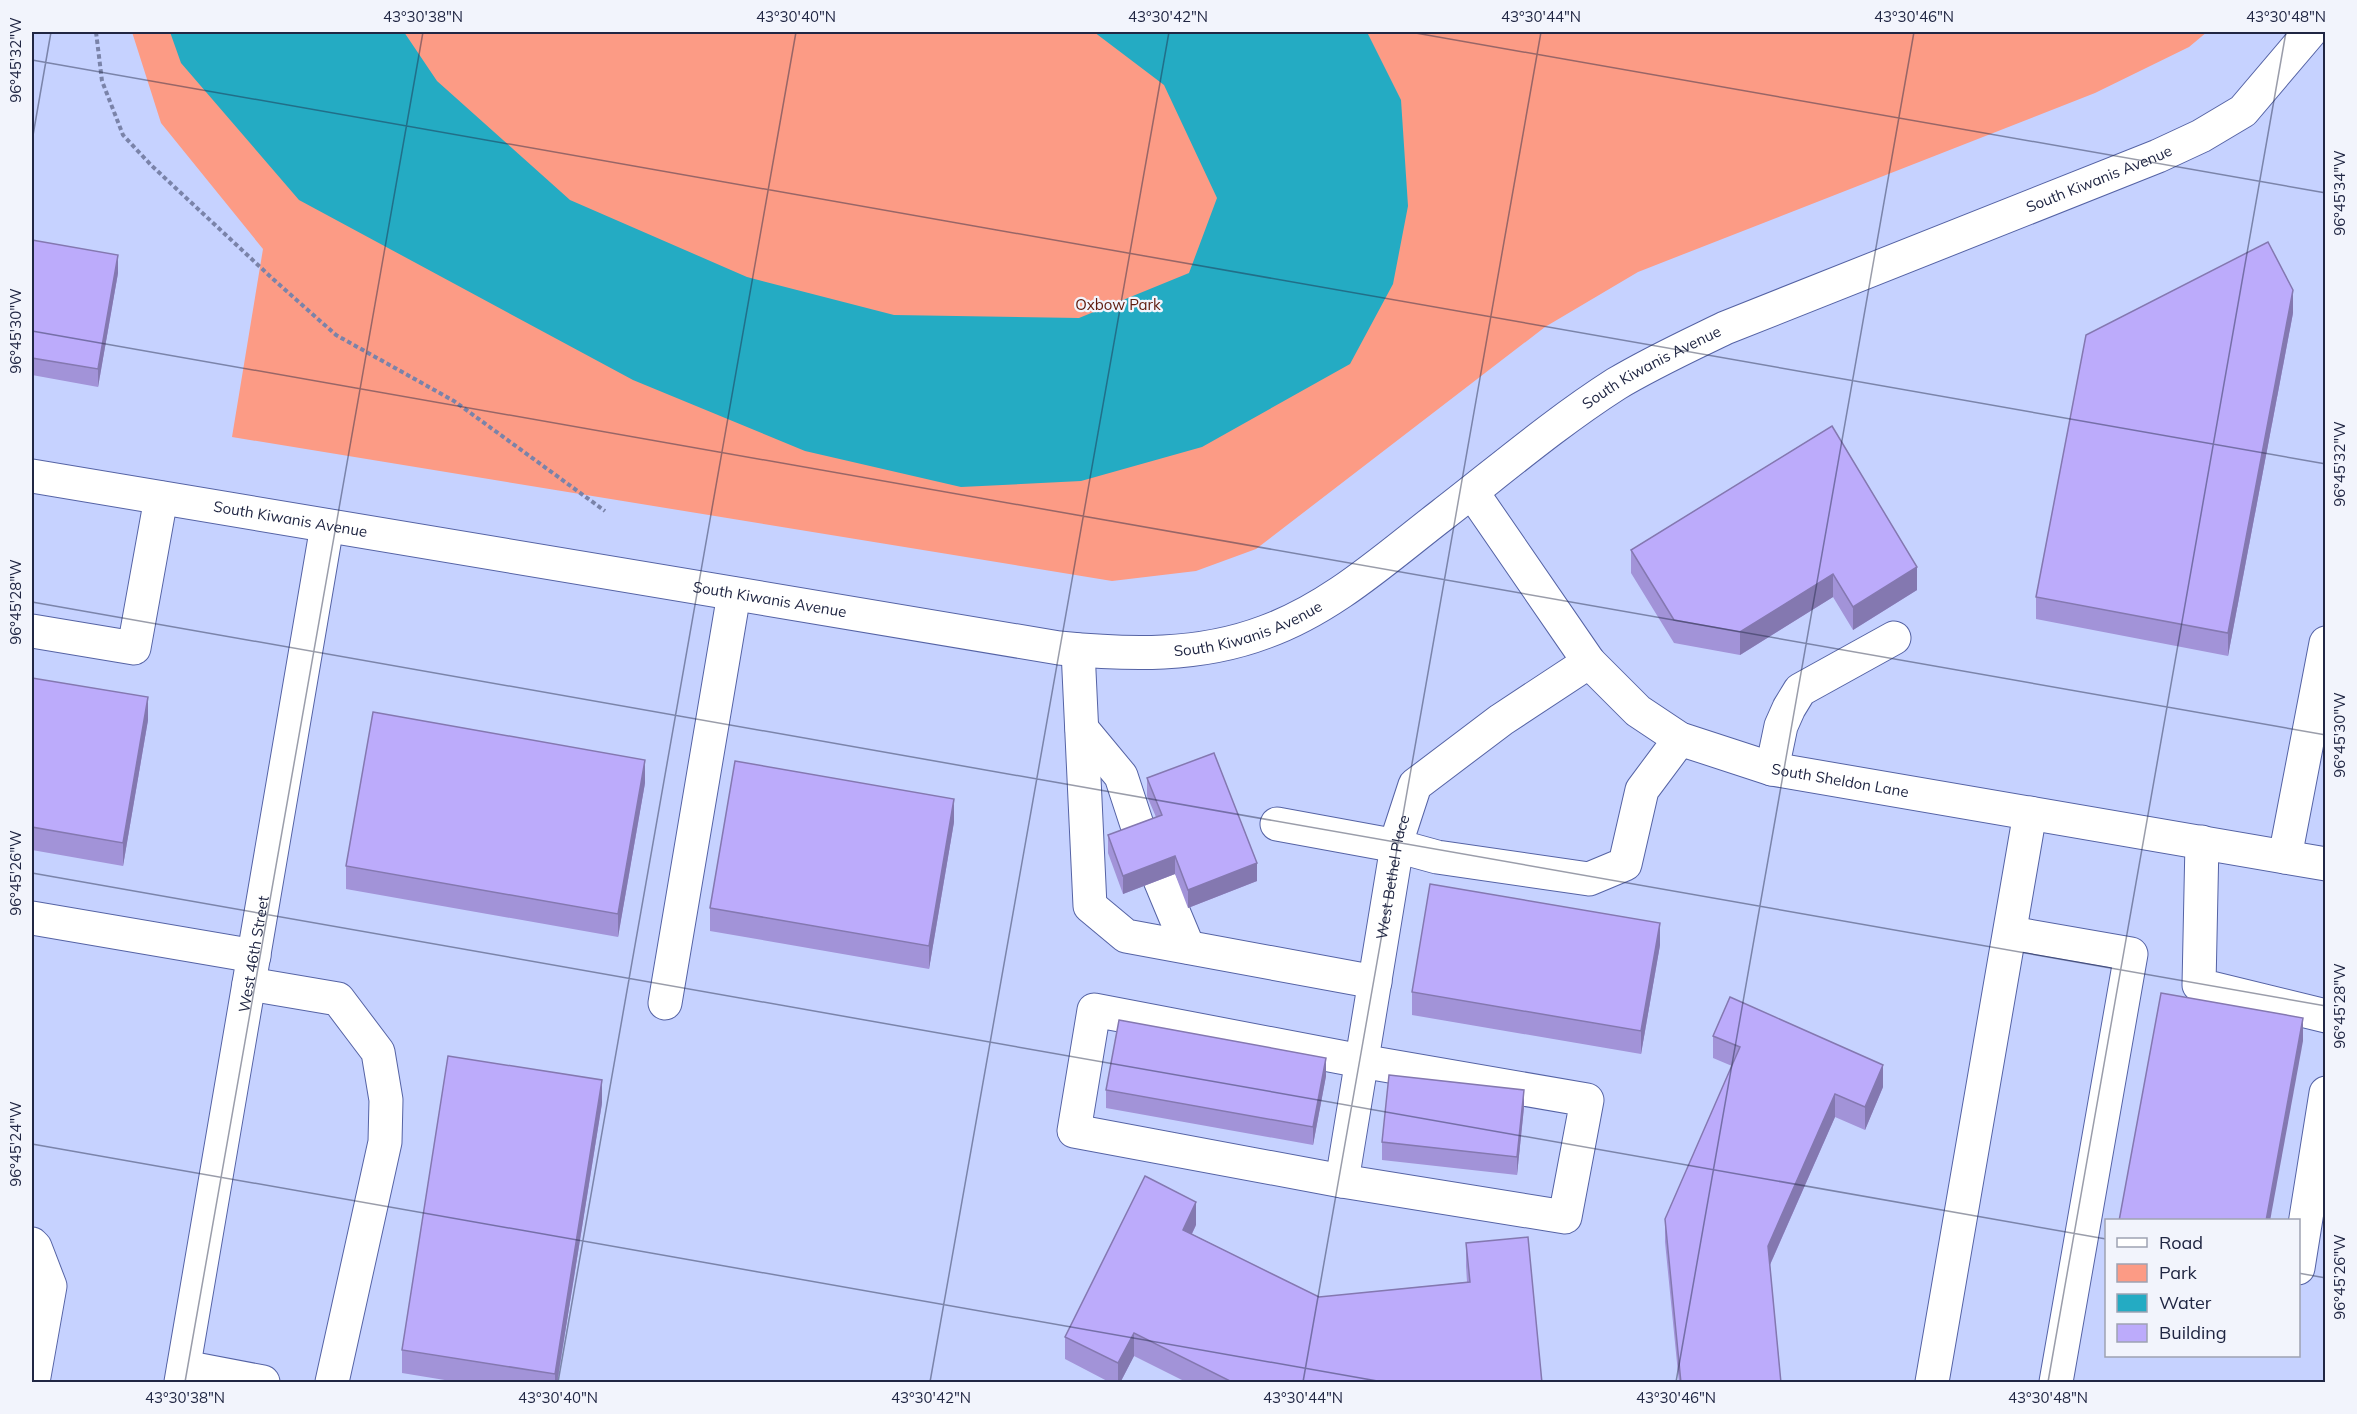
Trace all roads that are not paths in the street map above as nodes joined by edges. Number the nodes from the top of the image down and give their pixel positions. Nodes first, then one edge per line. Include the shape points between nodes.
1 (2310, 32) edge
2 (32, 476) edge
3 (1472, 492) junction
4 (161, 498) junction
5 (327, 526) junction
6 (734, 594) junction
7 (32, 631) edge
8 (1894, 638) dead end
9 (2325, 643) edge
10 (1078, 650) junction
11 (1589, 662) junction
12 (1082, 729) junction
13 (1680, 739) junction
14 (2317, 741) edge
15 (1772, 769) junction
16 (2030, 813) junction
17 (1277, 824) dead end
18 (1142, 840) edge
19 (2202, 842) junction
20 (1397, 846) junction
21 (2285, 857) junction
22 (2325, 864) edge
23 (1160, 880) edge
24 (32, 918) edge
25 (2011, 933) junction
26 (1188, 947) junction
27 (251, 970) junction
28 (1375, 982) junction
29 (665, 1004) dead end
30 (2325, 1016) edge
31 (1362, 1061) junction
32 (2325, 1093) edge
33 (2321, 1154) edge
34 (1342, 1181) junction
35 (32, 1244) edge
36 (2300, 1258) edge
37 (34, 1363) edge
38 (182, 1375) edge
39 (263, 1383) edge
40 (332, 1383) edge
41 (1932, 1383) edge
42 (2056, 1383) edge

1 - 3 street, South Kiwanis Avenue via 2243,111 2201,136 1725,328 1664,357 1555,427
2 - 4 street, South Kiwanis Avenue
3 - 10 street, South Kiwanis Avenue via 1349,586 1302,616 1264,633 1173,652 1119,654
3 - 11 street, South Sheldon Lane
4 - 5 street, South Kiwanis Avenue
4 - 7 street via 134,648
5 - 6 street, South Kiwanis Avenue
5 - 27 street, West 46th Street
6 - 10 street, South Kiwanis Avenue
6 - 29 street
8 - 15 street via 1800,690 1781,726
9 - 14 street
10 - 12 street
11 - 13 street, South Sheldon Lane via 1638,711
11 - 20 street, West Bethel Place via 1415,785
12 - 18 street via 1121,776
12 - 26 street via 1090,906 1126,936
13 - 15 street, South Sheldon Lane
13 - 20 street via 1642,790 1625,864 1589,879 1437,857
14 - 21 street
15 - 16 street, South Sheldon Lane
16 - 19 street, South Sheldon Lane
16 - 25 street
17 - 20 street
19 - 21 street, South Sheldon Lane
19 - 30 street via 2199,985
20 - 28 street, West Bethel Place
21 - 22 street, South Sheldon Lane
23 - 26 street
24 - 27 street
25 - 41 street
25 - 42 street via 2131,954
26 - 28 street
27 - 38 street, West 46th Street
27 - 40 street via 338,999 378,1052 386,1100 385,1142
28 - 31 street, West Bethel Place
31 - 34 street, West Bethel Place
31 - 34 street via 1587,1100 1565,1217
31 - 34 street via 1094,1010 1074,1131
32 - 33 street
33 - 36 street
35 - 37 street via 50,1286
38 - 39 street

